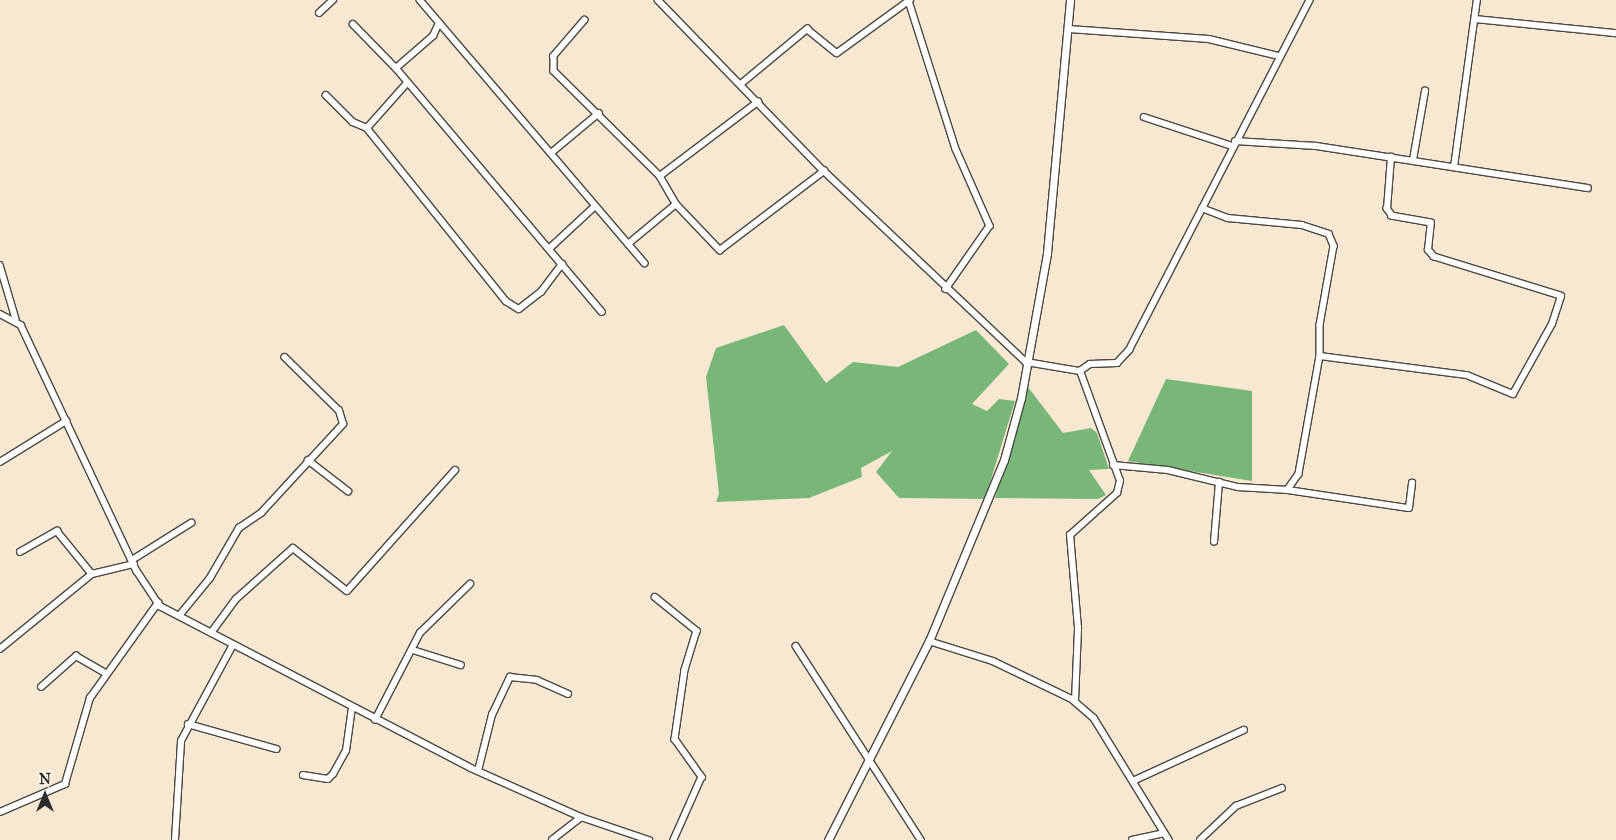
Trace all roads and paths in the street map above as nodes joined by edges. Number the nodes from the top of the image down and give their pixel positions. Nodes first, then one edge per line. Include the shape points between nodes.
1 (333, 0) edge
2 (420, 0) edge
3 (658, 0) edge
4 (1070, 0) edge
5 (1310, 0) edge
6 (1477, 0) edge
7 (909, 1) edge
8 (320, 12) dead end
9 (1475, 19) junction
10 (585, 20) dead end
11 (354, 24) dead end
12 (439, 24) junction
13 (1070, 29) junction
14 (1616, 33) edge
15 (1279, 56) junction
16 (396, 68) junction
17 (407, 83) junction
18 (742, 83) junction
19 (1425, 91) dead end
20 (326, 95) dead end
21 (758, 102) junction
22 (599, 113) junction
23 (1144, 117) dead end
24 (367, 128) junction
25 (1234, 144) junction
26 (551, 153) junction
27 (1391, 157) junction
28 (1413, 160) junction
29 (1454, 167) junction
30 (824, 171) junction
31 (660, 176) junction
32 (1588, 188) dead end
33 (676, 204) junction
34 (594, 207) junction
35 (1202, 208) junction
36 (628, 244) junction
37 (551, 247) junction
38 (645, 263) dead end
39 (562, 264) junction
40 (0, 265) edge
41 (946, 289) junction
42 (602, 312) dead end
43 (0, 314) edge
44 (16, 320) junction
45 (1320, 356) junction
46 (285, 358) dead end
47 (1026, 362) junction
48 (1080, 371) junction
49 (66, 421) junction
50 (308, 460) junction
51 (0, 462) edge
52 (1113, 465) junction
53 (455, 470) dead end
54 (1219, 482) junction
55 (1412, 482) dead end
56 (1288, 490) junction
57 (348, 491) dead end
58 (191, 523) dead end
59 (1214, 542) dead end
60 (20, 552) dead end
61 (133, 562) junction
62 (92, 574) junction
63 (470, 584) dead end
64 (656, 597) dead end
65 (158, 604) junction
66 (180, 616) junction
67 (211, 633) junction
68 (929, 641) junction
69 (233, 645) junction
70 (796, 646) dead end
71 (0, 649) edge
72 (413, 650) junction
73 (462, 665) dead end
74 (105, 673) junction
75 (41, 687) dead end
76 (568, 694) dead end
77 (1075, 701) junction
78 (352, 708) junction
79 (375, 720) junction
80 (188, 724) junction
81 (1244, 730) dead end
82 (277, 749) dead end
83 (869, 755) junction
84 (478, 771) junction
85 (303, 775) dead end
86 (1133, 781) junction
87 (1282, 788) dead end
88 (0, 812) edge
89 (582, 817) junction
90 (1164, 833) junction
91 (175, 840) edge
92 (552, 840) edge
93 (649, 840) edge
94 (674, 840) edge
95 (828, 840) edge
96 (921, 840) edge
97 (1132, 840) edge
98 (1169, 840) edge
99 (1200, 840) edge

1 - 8 street
2 - 12 street
3 - 18 street
4 - 13 street
5 - 15 street
6 - 9 street
7 - 18 street via 837,53 807,29
7 - 41 street via 956,150 990,226
9 - 14 street
9 - 29 street
10 - 22 street via 552,63 554,71
11 - 16 street
12 - 16 street via 433,36
12 - 26 street
13 - 15 street via 1209,40
13 - 47 street via 1047,253
15 - 25 street
16 - 17 street
17 - 24 street
17 - 37 street
18 - 21 street
19 - 28 street
20 - 24 street via 354,122
21 - 30 street
21 - 31 street
22 - 26 street
22 - 31 street
23 - 25 street
24 - 39 street via 506,301 518,309 541,292
25 - 27 street
25 - 35 street
26 - 34 street
27 - 28 street
27 - 45 street via 1388,209 1392,216 1431,223 1428,250 1434,257 1550,290 1561,296 1561,303 1512,394 1467,375
28 - 29 street
29 - 32 street
30 - 33 street via 720,250
30 - 41 street
31 - 33 street
33 - 36 street
34 - 36 street
34 - 37 street
35 - 45 street via 1228,218 1302,225 1329,234 1334,246 1320,325
35 - 48 street via 1129,350 1117,362 1090,364
36 - 38 street
37 - 39 street
39 - 42 street
40 - 44 street
41 - 47 street
43 - 44 street
44 - 49 street
45 - 56 street via 1299,474
46 - 50 street via 344,418 343,424
47 - 48 street
47 - 68 street via 1004,460
48 - 52 street
49 - 51 street
49 - 61 street
50 - 57 street
50 - 66 street via 261,513 239,528 210,578
52 - 54 street via 1168,470
52 - 77 street via 1120,481 1117,493 1070,535 1068,547 1078,628
53 - 67 street via 347,590 293,548 231,604
54 - 56 street
54 - 59 street
55 - 56 street via 1409,508
58 - 61 street
60 - 62 street via 61,532
61 - 62 street
61 - 65 street
62 - 71 street
63 - 72 street via 420,633
64 - 94 street via 697,631 685,670 675,739 702,777
65 - 66 street
65 - 74 street
66 - 67 street
67 - 69 street
68 - 77 street via 993,661
68 - 83 street
69 - 78 street
69 - 80 street
70 - 83 street
72 - 73 street
72 - 79 street
74 - 75 street via 76,656
74 - 88 street via 84,709 65,784 16,802
76 - 84 street via 536,680 510,677 492,715
77 - 86 street via 1094,718
78 - 79 street
78 - 85 street via 346,751 334,774 328,779
79 - 84 street
80 - 82 street
80 - 91 street via 181,741
81 - 86 street
83 - 95 street
83 - 96 street
84 - 89 street
86 - 90 street
87 - 99 street via 1236,806
89 - 92 street
89 - 93 street
90 - 97 street
90 - 98 street

